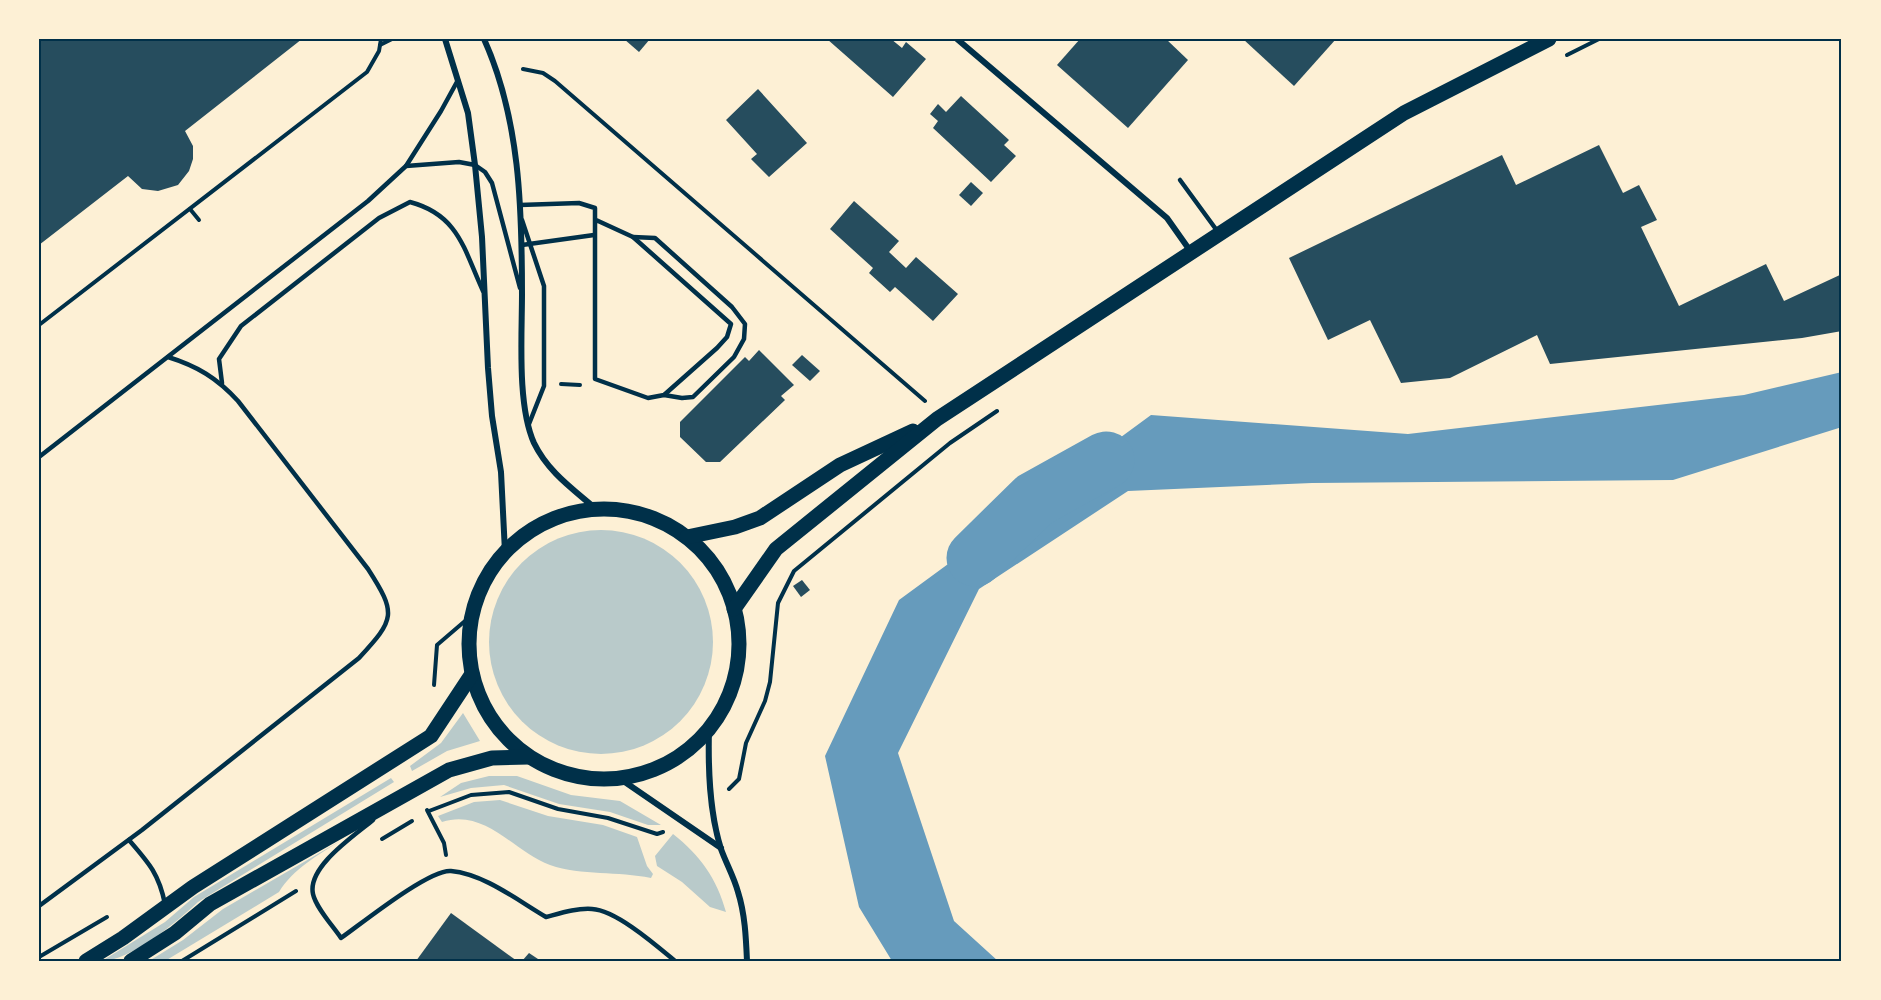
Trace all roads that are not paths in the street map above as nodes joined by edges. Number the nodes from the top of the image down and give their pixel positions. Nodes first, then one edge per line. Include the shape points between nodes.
1 (445, 39) edge
2 (484, 39) edge
3 (957, 39) edge
4 (1548, 39) edge
5 (459, 77) junction
6 (476, 165) junction
7 (406, 166) junction
8 (1180, 180) dead end
9 (520, 205) junction
10 (521, 218) junction
11 (596, 220) junction
12 (594, 235) junction
13 (1220, 235) junction
14 (633, 237) junction
15 (530, 244) junction
16 (522, 245) junction
17 (1193, 254) junction
18 (522, 295) junction
19 (485, 296) junction
20 (168, 357) junction
21 (222, 383) junction
22 (664, 395) junction
23 (937, 420) junction
24 (529, 424) junction
25 (39, 457) edge
26 (596, 509) junction
27 (687, 537) junction
28 (505, 552) junction
29 (734, 609) junction
30 (472, 674) junction
31 (709, 729) junction
32 (529, 757) junction
33 (619, 778) junction
34 (396, 801) junction
35 (129, 840) junction
36 (721, 848) junction
37 (39, 906) edge
38 (165, 906) junction
39 (86, 961) edge
40 (131, 961) edge
41 (675, 961) edge
42 (747, 961) edge

1 - 5 street
2 - 9 street via 512,128
3 - 17 street via 1167,218
4 - 13 main road via 1404,113
5 - 6 street
5 - 7 lane
6 - 7 lane via 459,162
6 - 18 lane via 492,183
6 - 19 street
7 - 20 lane via 368,201
8 - 13 lane
9 - 10 street
9 - 11 lane via 579,203 595,208
10 - 15 lane
10 - 16 street
11 - 12 lane
11 - 14 lane
12 - 15 lane
12 - 22 lane via 595,379 648,398
13 - 17 main road
14 - 22 lane via 731,324 727,337 717,348
14 - 22 lane via 655,238 732,307 745,324 744,339 734,357 693,397
15 - 16 lane
15 - 24 lane via 544,286 544,386
16 - 18 street
17 - 23 main road
18 - 24 street via 523,385
19 - 21 lane via 453,228 431,209 410,202 379,218 241,326 219,359
19 - 28 street
20 - 21 lane via 195,366
20 - 25 lane
21 - 35 lane via 368,569 386,597 389,618 359,658
23 - 27 main road via 840,465 760,518
23 - 29 main road via 776,549
24 - 26 street via 534,442 558,478
26 - 27 main road via 644,515
26 - 28 main road via 567,513 540,525
27 - 29 main road via 717,569
28 - 30 main road via 484,581 472,615
29 - 31 main road via 738,634 734,676 723,708
30 - 32 main road via 492,721
30 - 38 main road via 431,736
31 - 33 main road via 669,762 645,773
31 - 36 street via 708,767
32 - 33 main road via 553,770 579,777
32 - 34 main road via 492,758 448,770
33 - 36 street
34 - 40 main road via 210,904 175,933
34 - 41 lane via 331,857 312,881 313,896 341,938 427,878 449,871 481,879 546,917 594,909 626,923
35 - 37 lane
35 - 38 lane via 153,867 162,885
36 - 42 street via 744,917
38 - 39 main road

